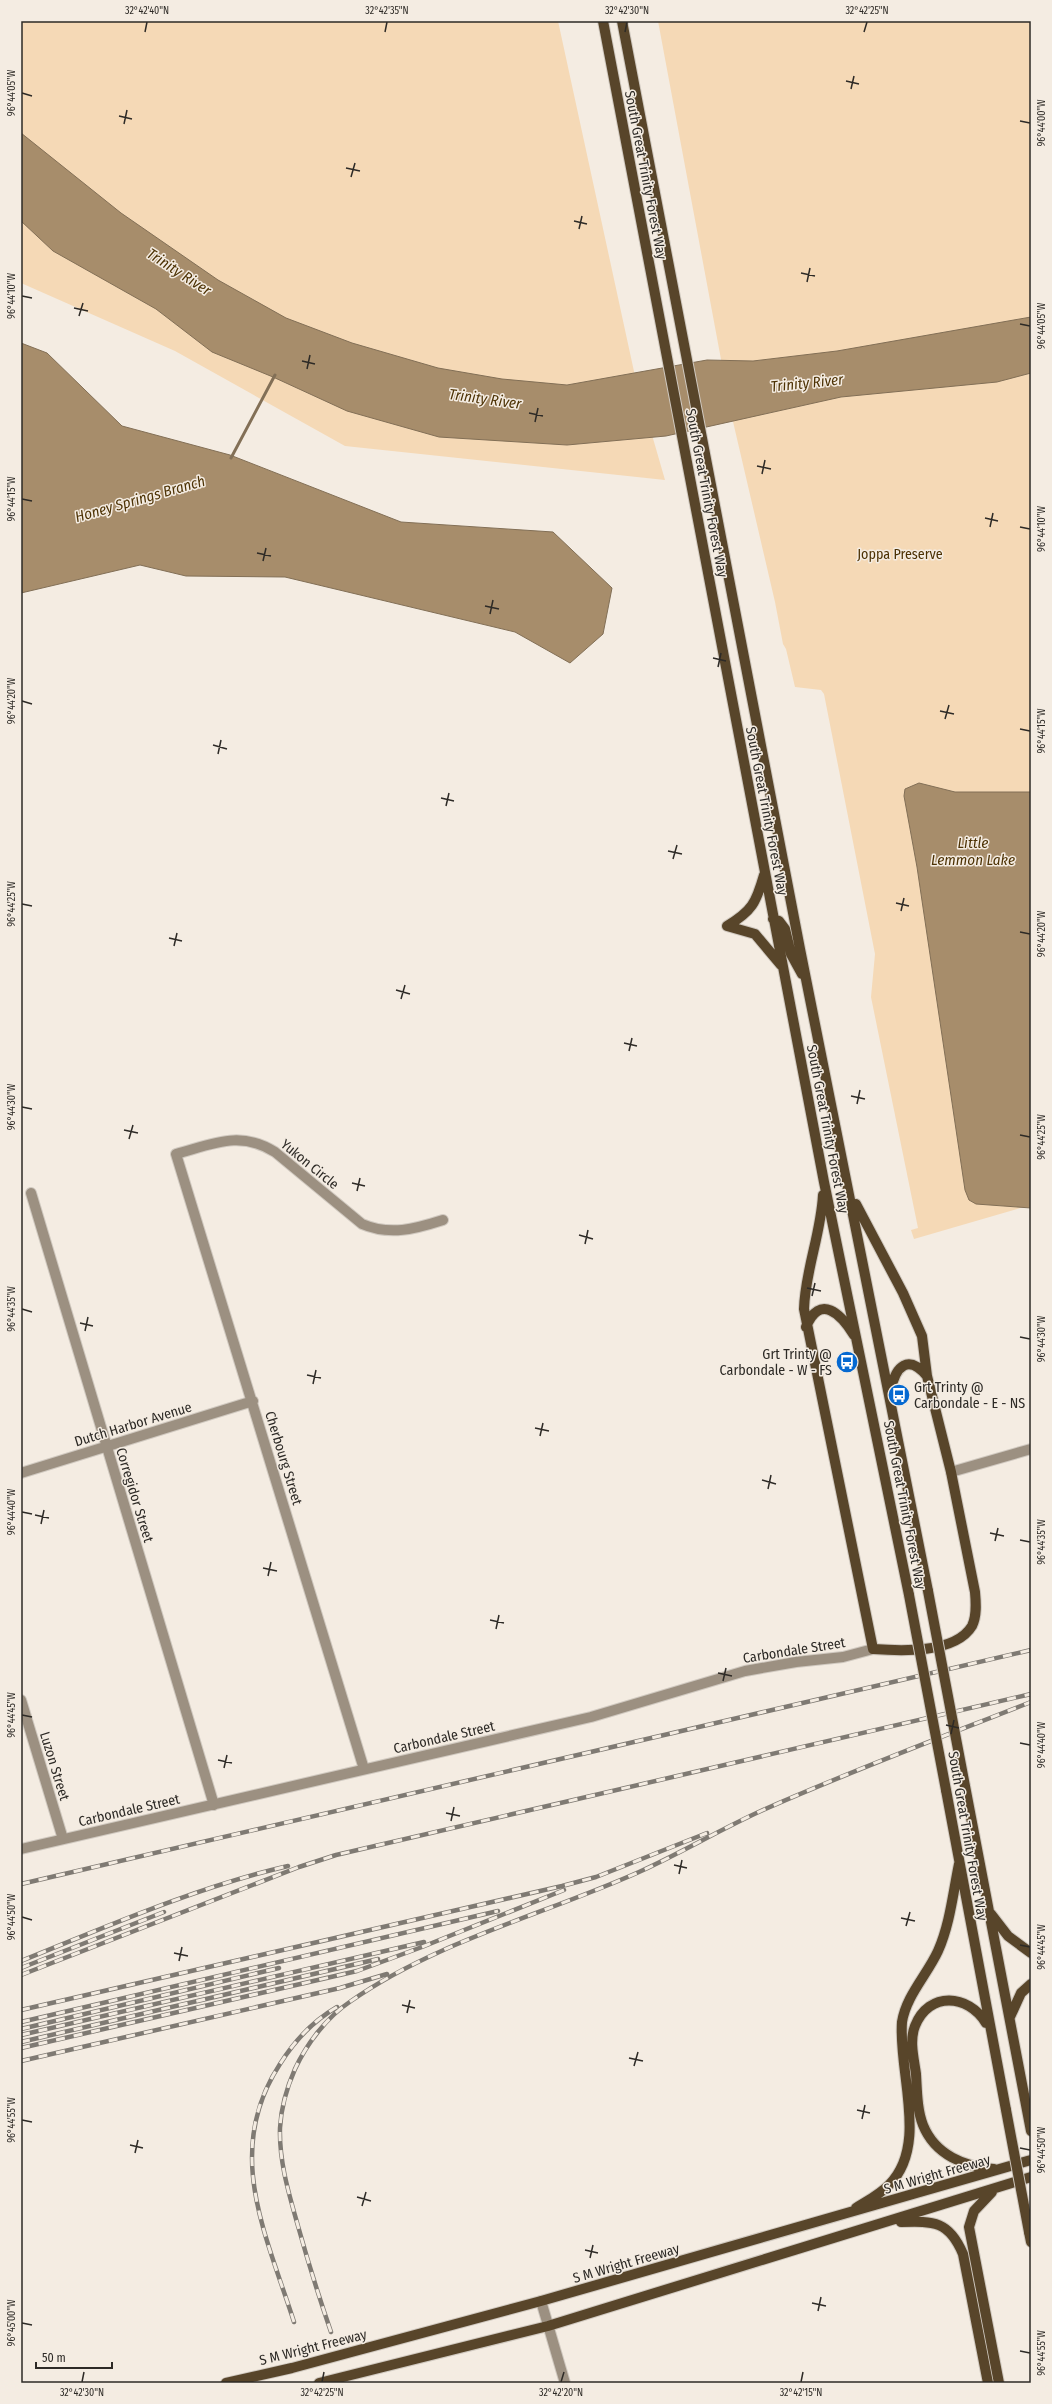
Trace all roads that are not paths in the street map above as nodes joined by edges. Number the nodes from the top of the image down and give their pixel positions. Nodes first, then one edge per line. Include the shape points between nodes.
1 (603, 21) edge
2 (622, 21) edge
3 (765, 871) junction
4 (773, 919) junction
5 (782, 966) junction
6 (808, 987) junction
7 (176, 1154) joint
8 (824, 1182) junction
9 (850, 1192) junction
10 (31, 1193) dead end
11 (443, 1220) dead end
12 (806, 1328) junction
13 (858, 1342) junction
14 (927, 1376) junction
15 (890, 1392) junction
16 (253, 1401) junction
17 (106, 1447) junction
18 (1031, 1449) edge
19 (951, 1472) junction
20 (21, 1473) edge
21 (873, 1650) junction
22 (21, 1700) edge
23 (364, 1769) junction
24 (214, 1805) junction
25 (63, 1839) junction
26 (21, 1849) edge
27 (959, 1864) junction
28 (989, 1910) junction
29 (1031, 1953) edge
30 (1031, 1984) edge
31 (1009, 2019) junction
32 (989, 2029) junction
33 (1031, 2131) edge
34 (1031, 2160) edge
35 (1000, 2170) junction
36 (1031, 2178) edge
37 (994, 2190) junction
38 (846, 2215) junction
39 (888, 2223) junction
40 (1030, 2237) edge
41 (541, 2301) junction
42 (548, 2326) junction
43 (226, 2383) edge
44 (319, 2383) edge
45 (565, 2383) edge
46 (988, 2383) edge
47 (999, 2383) edge

1 - 3 main road, South Great Trinity Forest Way
2 - 6 main road, South Great Trinity Forest Way
3 - 4 main road, South Great Trinity Forest Way
3 - 5 main road via 752,908 727,926 755,934
4 - 5 main road, South Great Trinity Forest Way
4 - 6 main road via 779,921 786,929 791,954
5 - 8 main road, South Great Trinity Forest Way
6 - 9 main road, South Great Trinity Forest Way
7 - 11 street, Yukon Circle via 227,1140 247,1140 263,1144 275,1152 362,1224 376,1230 393,1232
7 - 16 street, Cherbourg Street
8 - 12 main road via 819,1235 804,1297
8 - 13 main road, South Great Trinity Forest Way
9 - 14 main road via 913,1313 922,1336
9 - 15 main road, South Great Trinity Forest Way
10 - 17 street, Corregidor Street
12 - 13 main road via 810,1317 817,1311 832,1310 846,1322
12 - 21 main road
13 - 27 main road, South Great Trinity Forest Way, bridge via 909,1595
14 - 15 main road via 912,1364 902,1365 895,1374
14 - 19 main road
15 - 28 main road, South Great Trinity Forest Way, bridge
16 - 17 street, Dutch Harbor Avenue
16 - 23 street, Cherbourg Street
17 - 20 street, Dutch Harbor Avenue
17 - 24 street, Corregidor Street
18 - 19 street
19 - 21 main road via 975,1592 976,1611 972,1625 964,1635 947,1645 904,1651
21 - 23 street, Carbondale Street via 843,1657 745,1671 590,1717
22 - 25 street, Luzon Street
23 - 24 street, Carbondale Street
24 - 25 street, Carbondale Street
25 - 26 street, Carbondale Street
27 - 32 main road, South Great Trinity Forest Way
27 - 38 main road via 949,1918 939,1949 906,2004 902,2022 910,2134 906,2158 900,2171 888,2185
28 - 29 main road via 1008,1936
28 - 31 main road, South Great Trinity Forest Way
30 - 31 main road via 1021,1993
31 - 33 main road, South Great Trinity Forest Way
32 - 35 main road via 978,2011 969,2005 953,2000 944,2001 927,2009 920,2017 915,2026 912,2044 920,2115 936,2146 955,2160 979,2168
32 - 40 main road, South Great Trinity Forest Way, bridge
34 - 35 main road, S M Wright Freeway
35 - 38 main road, S M Wright Freeway
36 - 37 main road
37 - 39 main road
37 - 47 main road via 978,2204 970,2218 969,2226
38 - 41 main road, S M Wright Freeway
39 - 42 main road
39 - 46 main road via 930,2221 951,2232 958,2242 963,2254
41 - 42 street
41 - 43 main road, S M Wright Freeway via 292,2368
42 - 44 main road
42 - 45 street

